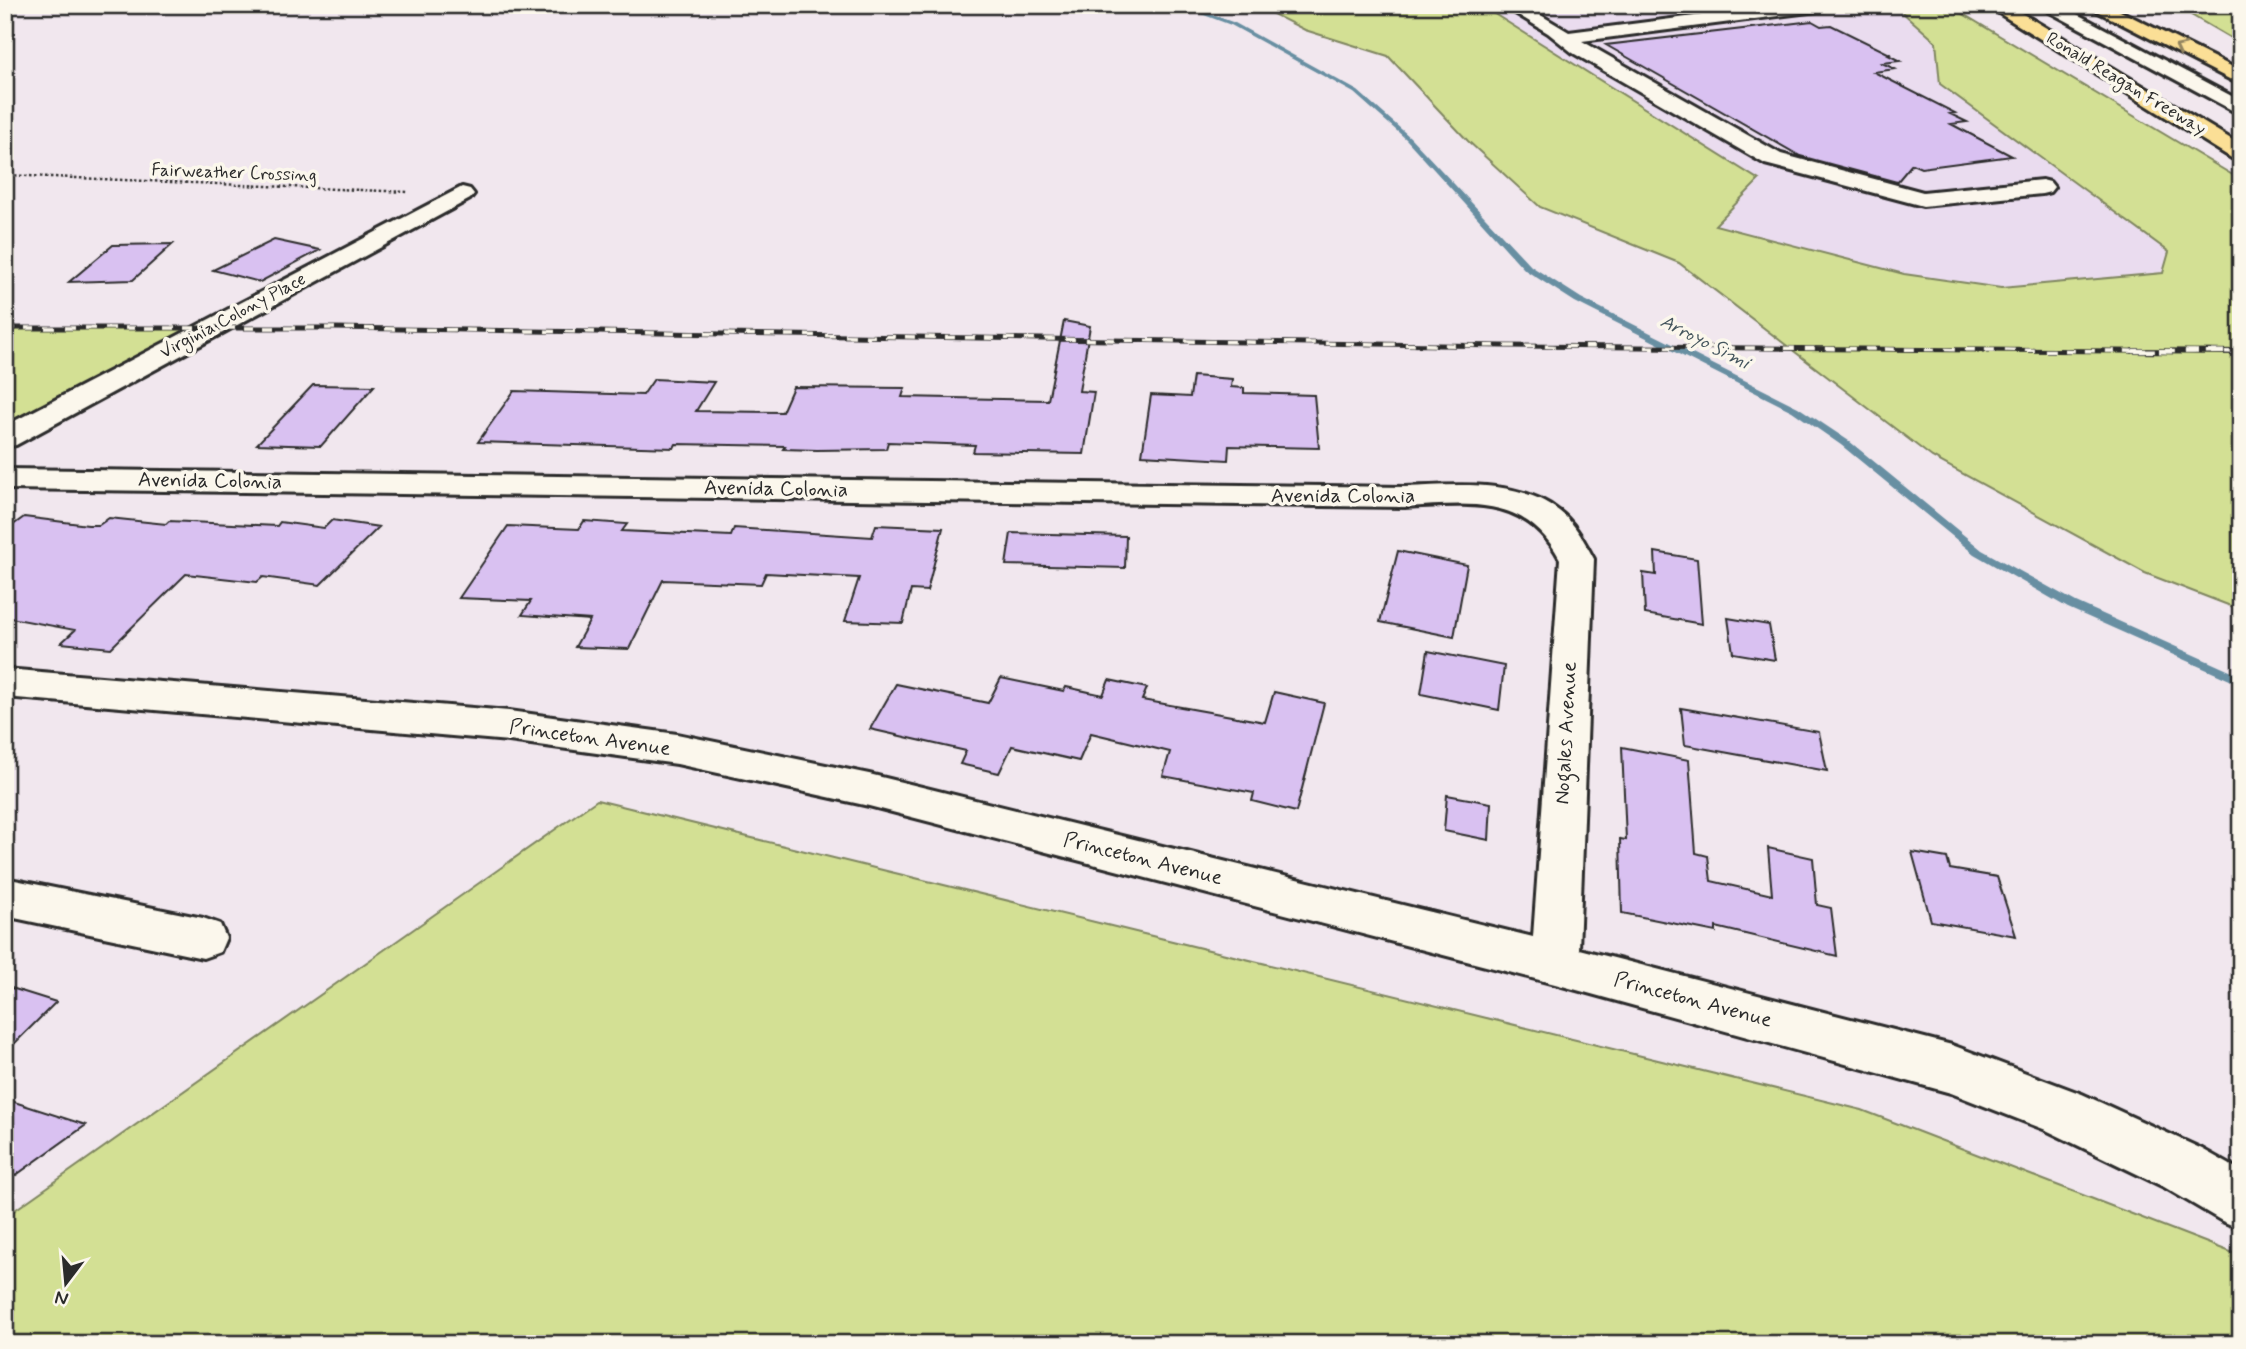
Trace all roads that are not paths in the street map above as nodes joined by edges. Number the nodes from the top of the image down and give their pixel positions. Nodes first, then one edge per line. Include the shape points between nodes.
1 (1511, 5) edge
2 (1825, 5) edge
3 (2046, 5) edge
4 (2094, 5) edge
5 (1999, 8) edge
6 (1563, 38) junction
7 (2241, 79) edge
8 (2241, 109) edge
9 (2241, 154) edge
10 (2042, 187) dead end
11 (462, 194) road end
12 (5, 438) edge
13 (5, 479) edge
14 (1544, 515) joint
15 (5, 684) edge
16 (5, 897) edge
17 (203, 939) dead end
18 (1555, 963) junction
19 (2241, 1202) edge

1 - 6 street
2 - 6 street
3 - 8 street
7 -> 4 highway
5 - 9 highway, Ronald Reagan Freeway
6 - 10 street via 1773,159 1923,199
11 - 12 street, Virginia Colony Place
13 - 14 street, Avenida Colonia via 1463,495 1493,496
14 - 18 street, Nogales Avenue via 1568,536 1577,559
15 - 18 street, Princeton Avenue via 509,726 677,749 869,790
16 - 17 street
18 - 19 street, Princeton Avenue via 1952,1069 2064,1112 2183,1168

